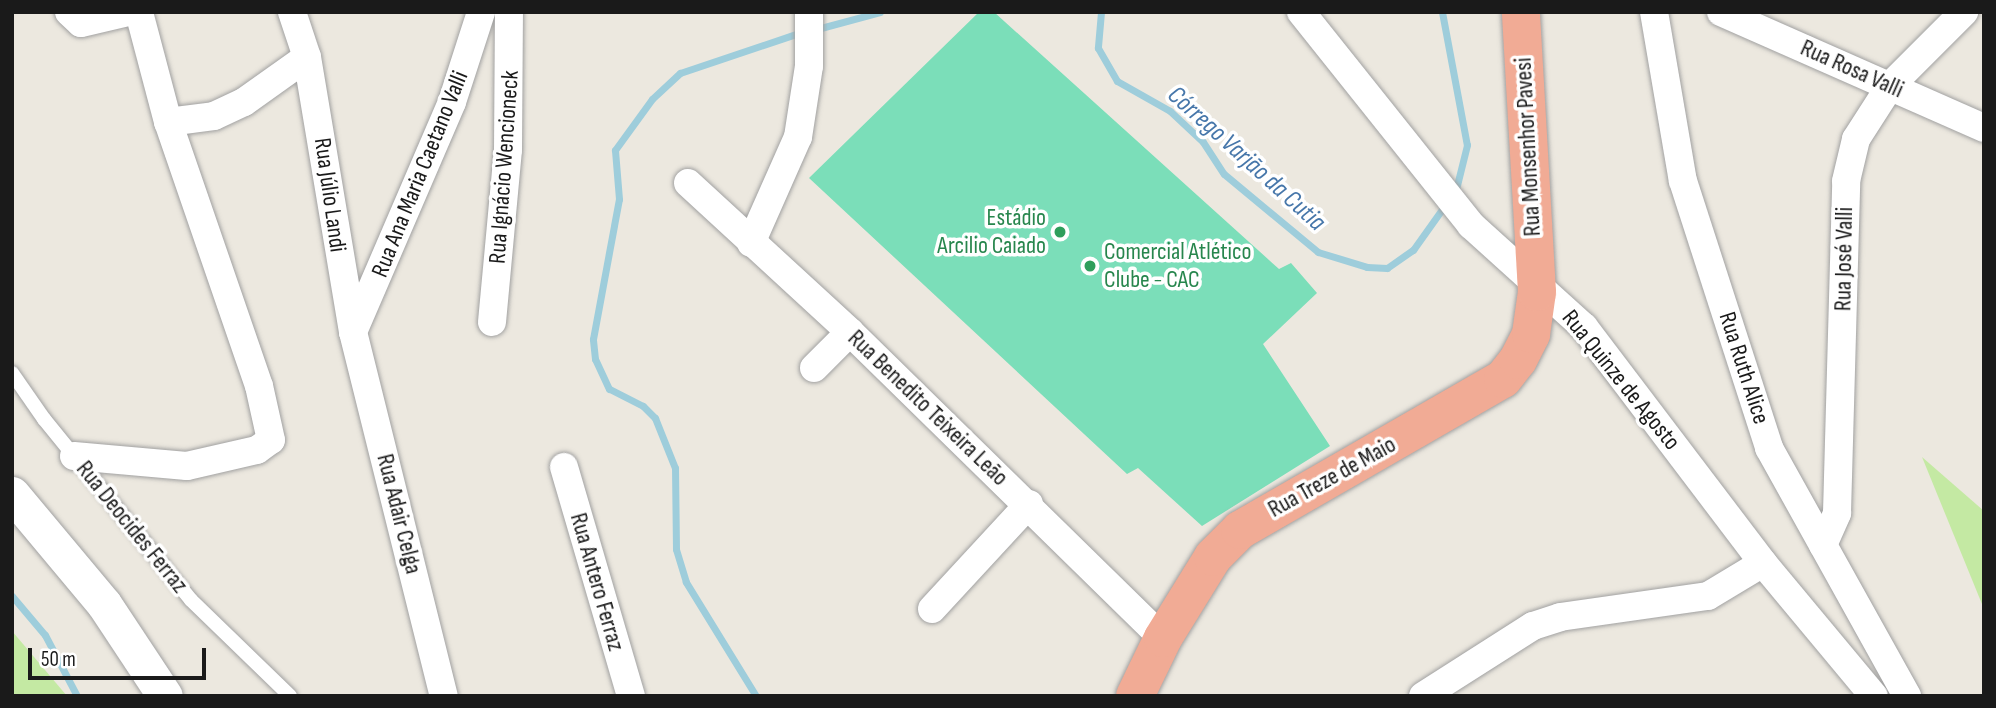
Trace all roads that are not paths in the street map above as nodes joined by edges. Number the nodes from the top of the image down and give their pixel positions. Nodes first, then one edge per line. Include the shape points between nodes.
1 (69, 12) edge
2 (128, 12) edge
3 (139, 12) edge
4 (292, 12) edge
5 (481, 12) edge
6 (509, 12) edge
7 (809, 12) edge
8 (1301, 12) edge
9 (1521, 12) edge
10 (1654, 12) edge
11 (1721, 12) edge
12 (1964, 12) edge
13 (307, 57) junction
14 (1890, 86) junction
15 (168, 122) junction
16 (1984, 128) edge
17 (688, 183) dead end
18 (751, 243) junction
19 (1537, 282) junction
20 (492, 322) dead end
21 (354, 332) junction
22 (850, 332) junction
23 (814, 368) dead end
24 (12, 373) edge
25 (74, 456) junction
26 (564, 467) dead end
27 (12, 494) edge
28 (1030, 505) junction
29 (1823, 545) junction
30 (1763, 563) junction
31 (932, 609) dead end
32 (1163, 638) junction
33 (165, 696) edge
34 (289, 696) edge
35 (444, 696) edge
36 (631, 696) edge
37 (1135, 696) edge
38 (1423, 696) edge
39 (1874, 696) edge
40 (1907, 696) edge

1 - 2 street via 81,23
3 - 15 street
4 - 13 street, Rua Júlio Landi
5 - 21 street, Rua Ana Maria Caetano Valli via 452,102
6 - 20 street, Rua Ignácio Wencioneck via 508,150
7 - 18 street via 809,66 798,137
8 - 19 street, Rua Quinze de Agosto via 1451,201 1493,249
9 - 19 highway, Rua Monsenhor Pavesi
10 - 29 street, Rua Ruth Alice via 1683,181 1769,447
11 - 14 street, Rua Rosa Valli
12 - 14 street, Rua José Valli
13 - 15 street via 244,102 214,116
13 - 21 street, Rua Júlio Landi
14 - 16 street, Rua Rosa Valli
14 - 29 street, Rua José Valli via 1856,139 1846,181 1837,513
15 - 25 street via 259,386 271,440 257,450 187,466
17 - 18 street, Rua Benedito Teixeira Leão
18 - 22 street, Rua Benedito Teixeira Leão
19 - 30 street, Rua Quinze de Agosto via 1612,362
19 - 32 highway, Rua Treze de Maio via 1531,334 1503,379 1240,530 1213,557
21 - 35 street, Rua Adair Celga
22 - 23 street
22 - 28 street, Rua Benedito Teixeira Leão
24 - 25 lane, Rua Deocides Ferraz
25 - 34 lane, Rua Deocides Ferraz via 191,600
26 - 36 street, Rua Antero Ferraz
27 - 33 street via 104,604
28 - 31 street
28 - 32 street, Rua Benedito Teixeira Leão
29 - 40 street, Rua Ruth Alice
30 - 38 street via 1708,596 1560,617 1533,626
30 - 39 street, Rua Quinze de Agosto
32 - 37 highway, Rua Treze de Maio

